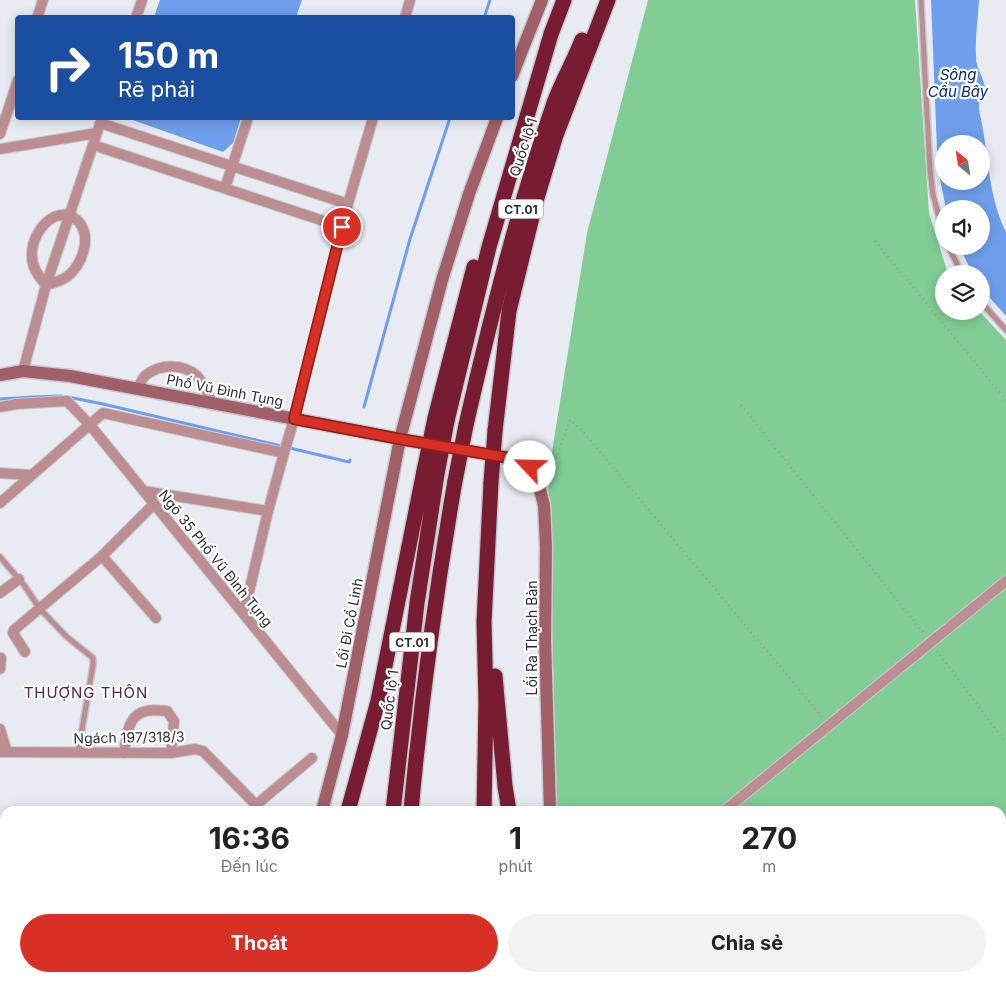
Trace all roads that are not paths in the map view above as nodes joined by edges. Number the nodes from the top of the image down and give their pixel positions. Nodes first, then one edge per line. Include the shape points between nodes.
1 (43, 0) edge
2 (142, 0) edge
3 (410, 0) edge
4 (542, 0) edge
5 (564, 0) edge
6 (598, 0) edge
7 (608, 0) edge
8 (921, 0) edge
9 (38, 15) edge
10 (137, 15) edge
11 (406, 15) edge
12 (515, 68) edge
13 (15, 89) edge
14 (247, 120) edge
15 (372, 120) edge
16 (496, 120) edge
17 (100, 124) edge
18 (0, 134) edge
19 (93, 145) junction
20 (0, 149) edge
21 (232, 166) junction
22 (225, 188) junction
23 (935, 202) edge
24 (348, 204) junction
25 (69, 214) junction
26 (342, 227) junction
27 (46, 285) junction
28 (990, 312) edge
29 (1006, 330) edge
30 (23, 371) junction
31 (0, 375) edge
32 (138, 389) junction
33 (212, 403) junction
34 (0, 407) edge
35 (293, 423) junction
36 (90, 425) junction
37 (400, 439) junction
38 (284, 453) junction
39 (430, 472) junction
40 (532, 472) joint
41 (0, 473) edge
42 (31, 475) junction
43 (144, 491) junction
44 (0, 503) edge
45 (154, 504) junction
46 (268, 511) junction
47 (488, 516) junction
48 (102, 556) junction
49 (0, 557) edge
50 (19, 579) junction
51 (1006, 581) edge
52 (0, 593) edge
53 (40, 608) junction
54 (244, 613) junction
55 (156, 618) dead end
56 (25, 652) dead end
57 (0, 729) edge
58 (342, 734) junction
59 (365, 748) junction
60 (3, 752) edge
61 (78, 753) junction
62 (124, 753) junction
63 (171, 753) junction
64 (312, 758) dead end
65 (254, 806) edge
66 (260, 806) edge
67 (323, 806) edge
68 (349, 806) edge
69 (354, 806) edge
70 (394, 806) edge
71 (412, 806) edge
72 (484, 806) edge
73 (508, 806) edge
74 (550, 806) edge
75 (730, 806) edge

1 - 9 street
2 - 10 street
3 - 11 street
4 - 12 main road
5 - 39 highway, Quốc lộ 1 / CT.01, bridge via 489,247 441,419
6 - 71 highway, Quốc lộ 1 / CT.01, bridge via 555,100 493,307 454,481 430,636
7 - 47 highway, bridge via 556,135 509,311
8 - 23 lane via 930,170
13 - 18 street
14 - 21 street
15 - 24 street
16 - 37 main road, Lối Đi Cổ Linh via 442,280
17 - 19 street
17 - 20 street
17 - 21 street
19 - 22 street
19 - 25 street
21 - 22 street
21 - 24 street
22 - 26 street
24 - 26 street
25 - 27 street
25 - 27 street via 55,216 45,223 34,245 34,267
25 - 27 street via 79,222 86,242 76,266 68,275
26 - 35 street
27 - 30 street
28 - 29 lane
30 - 31 main road, Phố Vũ Đình Tụng
30 - 32 main road, Phố Vũ Đình Tụng
32 - 33 main road, Phố Vũ Đình Tụng
32 - 33 street via 144,376 161,368 176,367 198,376
33 - 35 main road, Phố Vũ Đình Tụng
34 - 36 street, Ngõ 35 Phố Vũ Đình Tụng via 67,401
35 - 37 main road, Phố Vũ Đình Tụng
35 - 38 street
36 - 38 street via 103,412
36 - 42 street
36 - 43 street, Ngõ 35 Phố Vũ Đình Tụng
37 - 40 main road, Phố Vũ Đình Tụng via 515,459
37 - 58 main road, Lối Đi Cổ Linh
38 - 46 street
39 - 59 highway
39 - 70 highway, Quốc lộ 1 / CT.01
40 - 74 main road, Lối Ra Thạch Bàn via 544,505 546,538 545,650
41 - 42 street
42 - 44 street
43 - 45 street, Ngõ 35 Phố Vũ Đình Tụng
43 - 46 street
45 - 48 street
45 - 54 street, Ngõ 35 Phố Vũ Đình Tụng
46 - 54 street
47 - 72 highway via 484,622
47 - 73 highway via 492,638
48 - 53 street
48 - 55 street
49 - 50 lane
50 - 52 street
50 - 53 lane
51 - 75 street
53 - 56 street via 13,632
53 - 61 lane via 67,637 93,658
54 - 58 street, Ngõ 35 Phố Vũ Đình Tụng
57 - 60 street
58 - 67 main road, Lối Đi Cổ Linh
59 - 68 highway
59 - 69 highway
60 - 61 street, Ngách 197/318/3
61 - 62 street, Ngách 197/318/3
62 - 63 street, Ngách 197/318/3
62 - 63 street via 129,725 136,715 147,710 167,712 174,721
63 - 65 street, Ngách 197/318/3 via 195,749 204,751
64 - 66 street

